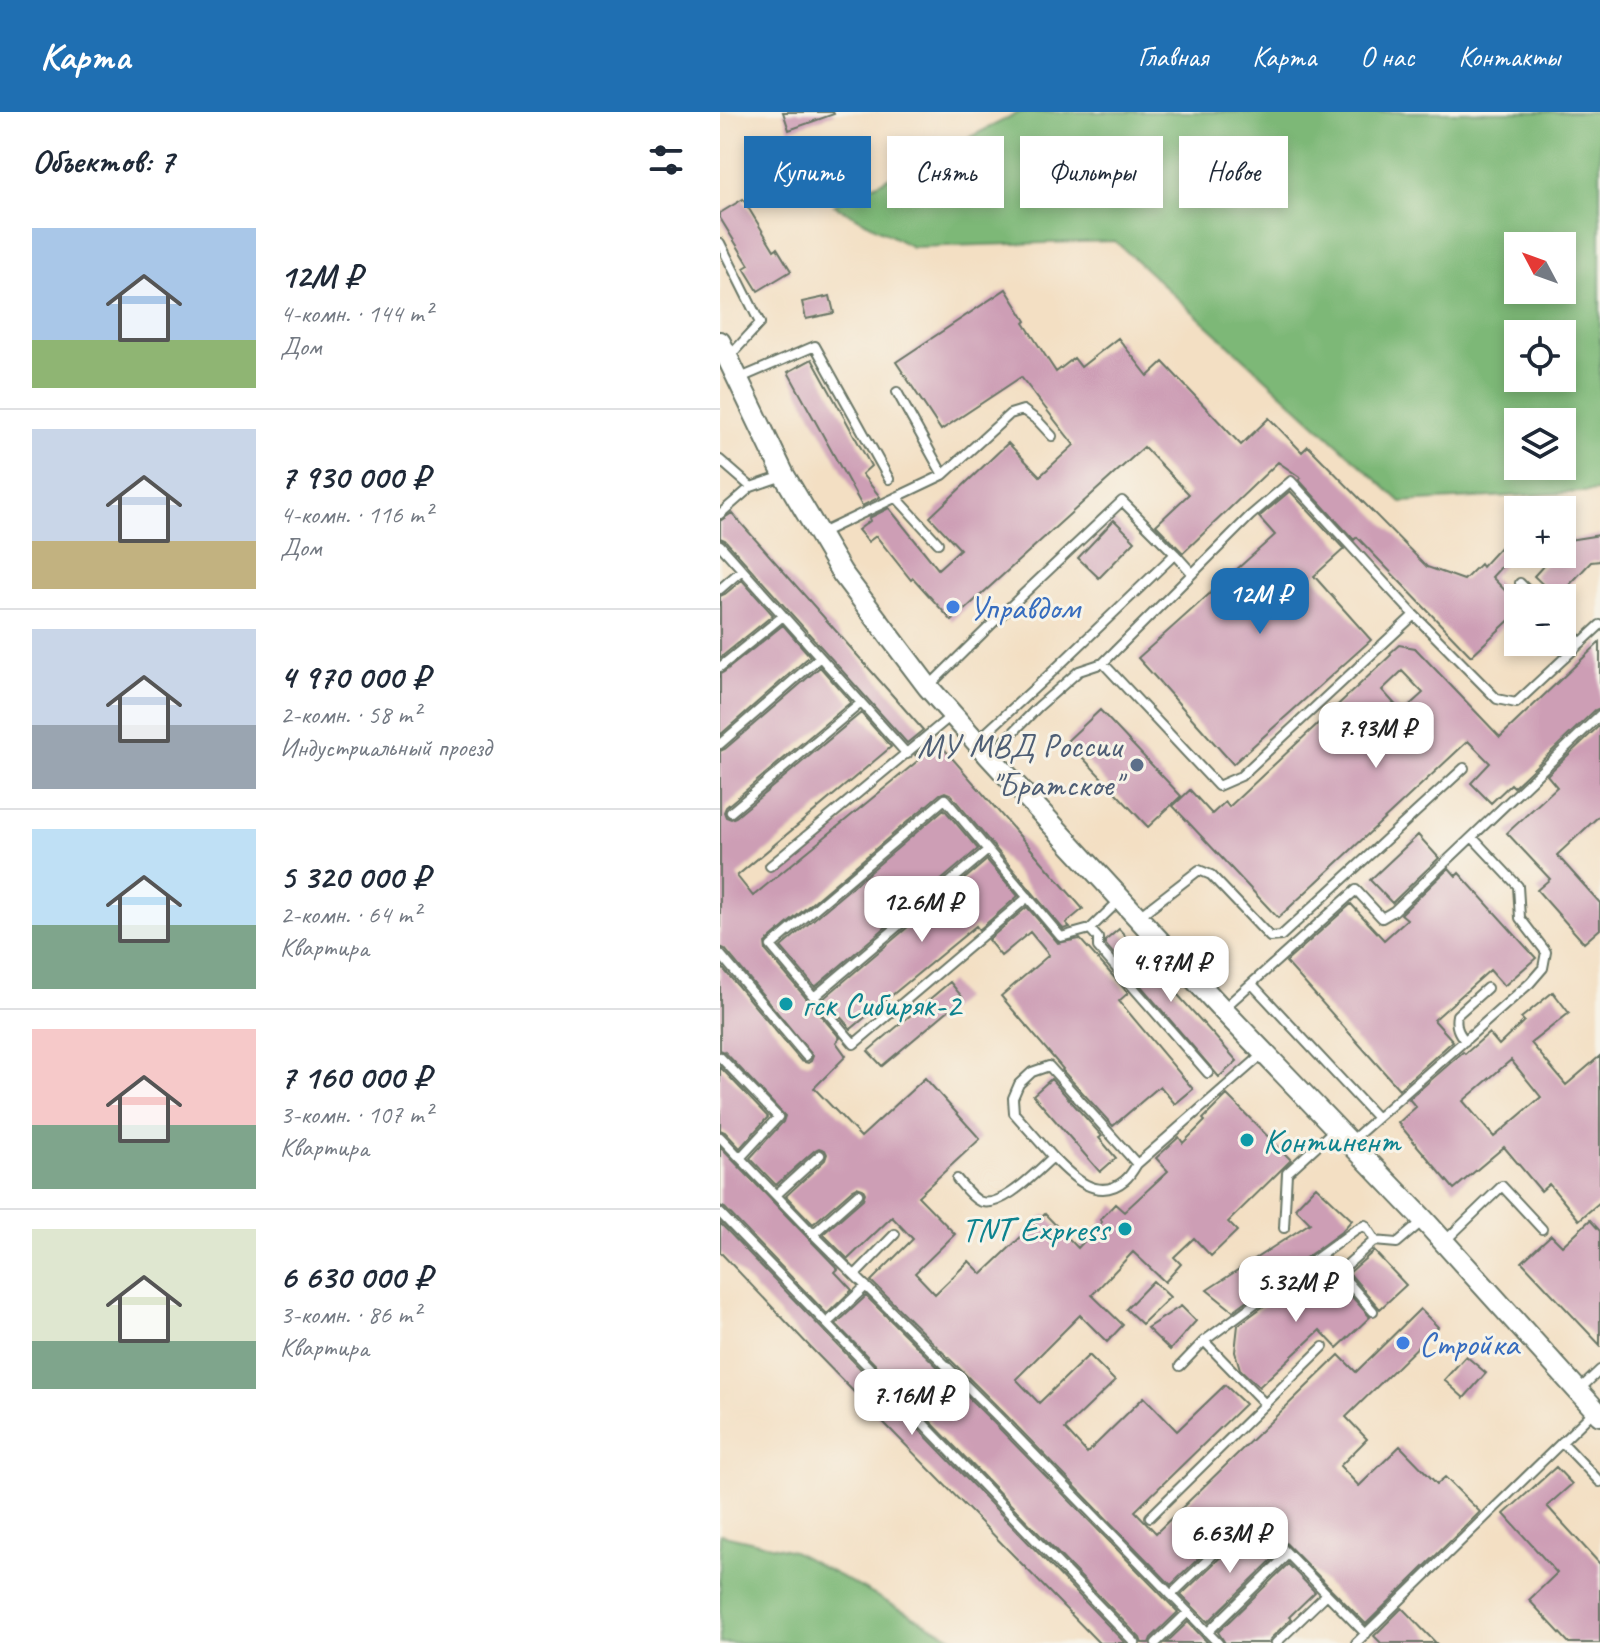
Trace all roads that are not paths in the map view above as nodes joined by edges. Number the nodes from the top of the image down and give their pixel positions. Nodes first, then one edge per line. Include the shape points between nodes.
1 (720, 243) edge
2 (724, 350) edge
3 (737, 379) junction
4 (897, 392) dead end
5 (1052, 436) dead end
6 (720, 460) edge
7 (784, 475) junction
8 (943, 475) junction
9 (889, 479) dead end
10 (751, 487) junction
11 (896, 497) junction
12 (720, 514) edge
13 (819, 534) junction
14 (938, 543) dead end
15 (720, 545) edge
16 (1175, 554) junction
17 (742, 570) junction
18 (1192, 573) junction
19 (720, 589) edge
20 (1414, 615) junction
21 (783, 616) junction
22 (1600, 625) edge
23 (1576, 638) edge
24 (1581, 643) junction
25 (820, 657) junction
26 (1103, 663) junction
27 (720, 667) edge
28 (1079, 671) junction
29 (1050, 674) junction
30 (928, 687) junction
31 (861, 703) junction
32 (952, 715) junction
33 (1600, 715) edge
34 (720, 744) edge
35 (982, 749) junction
36 (907, 754) junction
37 (1464, 768) dead end
38 (731, 812) dead end
39 (1472, 837) junction
40 (988, 850) junction
41 (770, 866) dead end
42 (1028, 897) junction
43 (1121, 899) junction
44 (1137, 917) junction
45 (1090, 929) junction
46 (720, 954) edge
47 (1252, 984) junction
48 (1487, 988) dead end
49 (814, 997) junction
50 (1222, 1009) junction
51 (1465, 1041) junction
52 (1264, 1053) junction
53 (806, 1056) dead end
54 (720, 1057) edge
55 (1208, 1073) dead end
56 (1377, 1118) junction
57 (1344, 1134) junction
58 (720, 1137) edge
59 (820, 1155) dead end
60 (1053, 1157) junction
61 (740, 1158) junction
62 (1137, 1164) junction
63 (957, 1179) dead end
64 (858, 1194) dead end
65 (776, 1195) junction
66 (720, 1213) edge
67 (1424, 1220) junction
68 (1284, 1228) dead end
69 (1542, 1229) dead end
70 (813, 1234) junction
71 (895, 1234) dead end
72 (1374, 1241) junction
73 (1444, 1242) junction
74 (855, 1275) junction
75 (866, 1286) junction
76 (1373, 1311) dead end
77 (827, 1323) junction
78 (1204, 1341) junction
79 (1323, 1347) dead end
80 (1180, 1366) dead end
81 (1600, 1370) edge
82 (1578, 1391) junction
83 (1265, 1404) junction
84 (1598, 1413) edge
85 (1562, 1442) junction
86 (1600, 1482) edge
87 (1150, 1517) dead end
88 (1288, 1554) junction
89 (1327, 1594) junction
90 (1171, 1595) junction
91 (1188, 1612) junction
92 (1208, 1632) junction
93 (1366, 1634) junction
94 (1135, 1643) edge
95 (1156, 1643) edge
96 (1218, 1643) edge
97 (1276, 1643) edge
98 (1356, 1643) edge

1 - 2 lane via 760,323
2 - 3 street
3 - 7 street
3 - 9 lane via 815,346
4 - 8 lane
5 - 8 lane via 1023,410 1010,414
6 - 10 lane
7 - 10 lane
7 - 13 street
8 - 11 lane
10 - 12 lane
11 - 13 lane
11 - 14 lane
13 - 30 street
15 - 17 lane
16 - 18 lane
16 - 29 lane
16 - 30 lane via 1122,501
17 - 19 lane
17 - 21 lane
18 - 20 lane via 1291,481
18 - 26 lane
20 - 24 lane via 1497,699 1516,703
20 - 26 lane via 1241,776 1218,786
21 - 25 lane
21 - 27 lane
22 - 24 lane
23 - 24 lane
25 - 31 lane
25 - 34 lane
26 - 28 lane
28 - 29 lane
28 - 35 lane
29 - 35 lane
30 - 32 street
31 - 36 lane
31 - 38 lane
32 - 35 street
32 - 36 lane
33 - 39 lane
35 - 43 street
36 - 41 lane
37 - 44 lane via 1281,936 1270,937 1211,875 1199,870
39 - 47 lane via 1382,918 1356,890
39 - 51 lane via 1518,886 1520,918 1546,952 1543,968 1530,983
40 - 42 lane
40 - 49 lane
40 - 49 lane via 945,799 771,946
42 - 45 lane via 1061,937
42 - 49 lane via 854,1044
43 - 44 street
43 - 45 lane
44 - 50 street
45 - 55 lane via 1098,947
46 - 53 lane
47 - 50 lane
47 - 56 lane
48 - 51 lane via 1457,1015 1455,1025
50 - 52 street
51 - 56 lane
52 - 57 street
52 - 62 lane
54 - 61 lane via 778,1117
56 - 57 lane
57 - 67 street
57 - 68 lane via 1287,1173
58 - 61 lane
59 - 65 lane
60 - 62 lane via 1082,1182 1108,1190 1126,1180
60 - 62 lane via 1014,1113 1013,1098 1032,1072 1049,1066
60 - 63 lane via 1002,1200 988,1204 977,1201
61 - 65 lane
64 - 70 lane
65 - 70 lane
66 - 77 lane
67 - 72 lane via 1397,1243
67 - 73 street
69 - 73 lane via 1502,1186
70 - 74 lane
71 - 74 lane
72 - 76 lane via 1339,1272
72 - 78 lane via 1365,1225 1355,1230
73 - 82 street
74 - 75 lane
75 - 77 lane
75 - 90 lane
77 - 94 lane
78 - 80 lane
78 - 83 lane
79 - 83 lane
81 - 82 lane
82 - 84 street
83 - 87 lane
84 - 85 lane
85 - 86 lane
85 - 93 lane
88 - 89 lane
88 - 90 lane via 1252,1517
88 - 92 lane
89 - 93 lane
89 - 97 lane
90 - 91 lane
91 - 92 lane
91 - 95 lane
92 - 96 lane
93 - 98 lane

